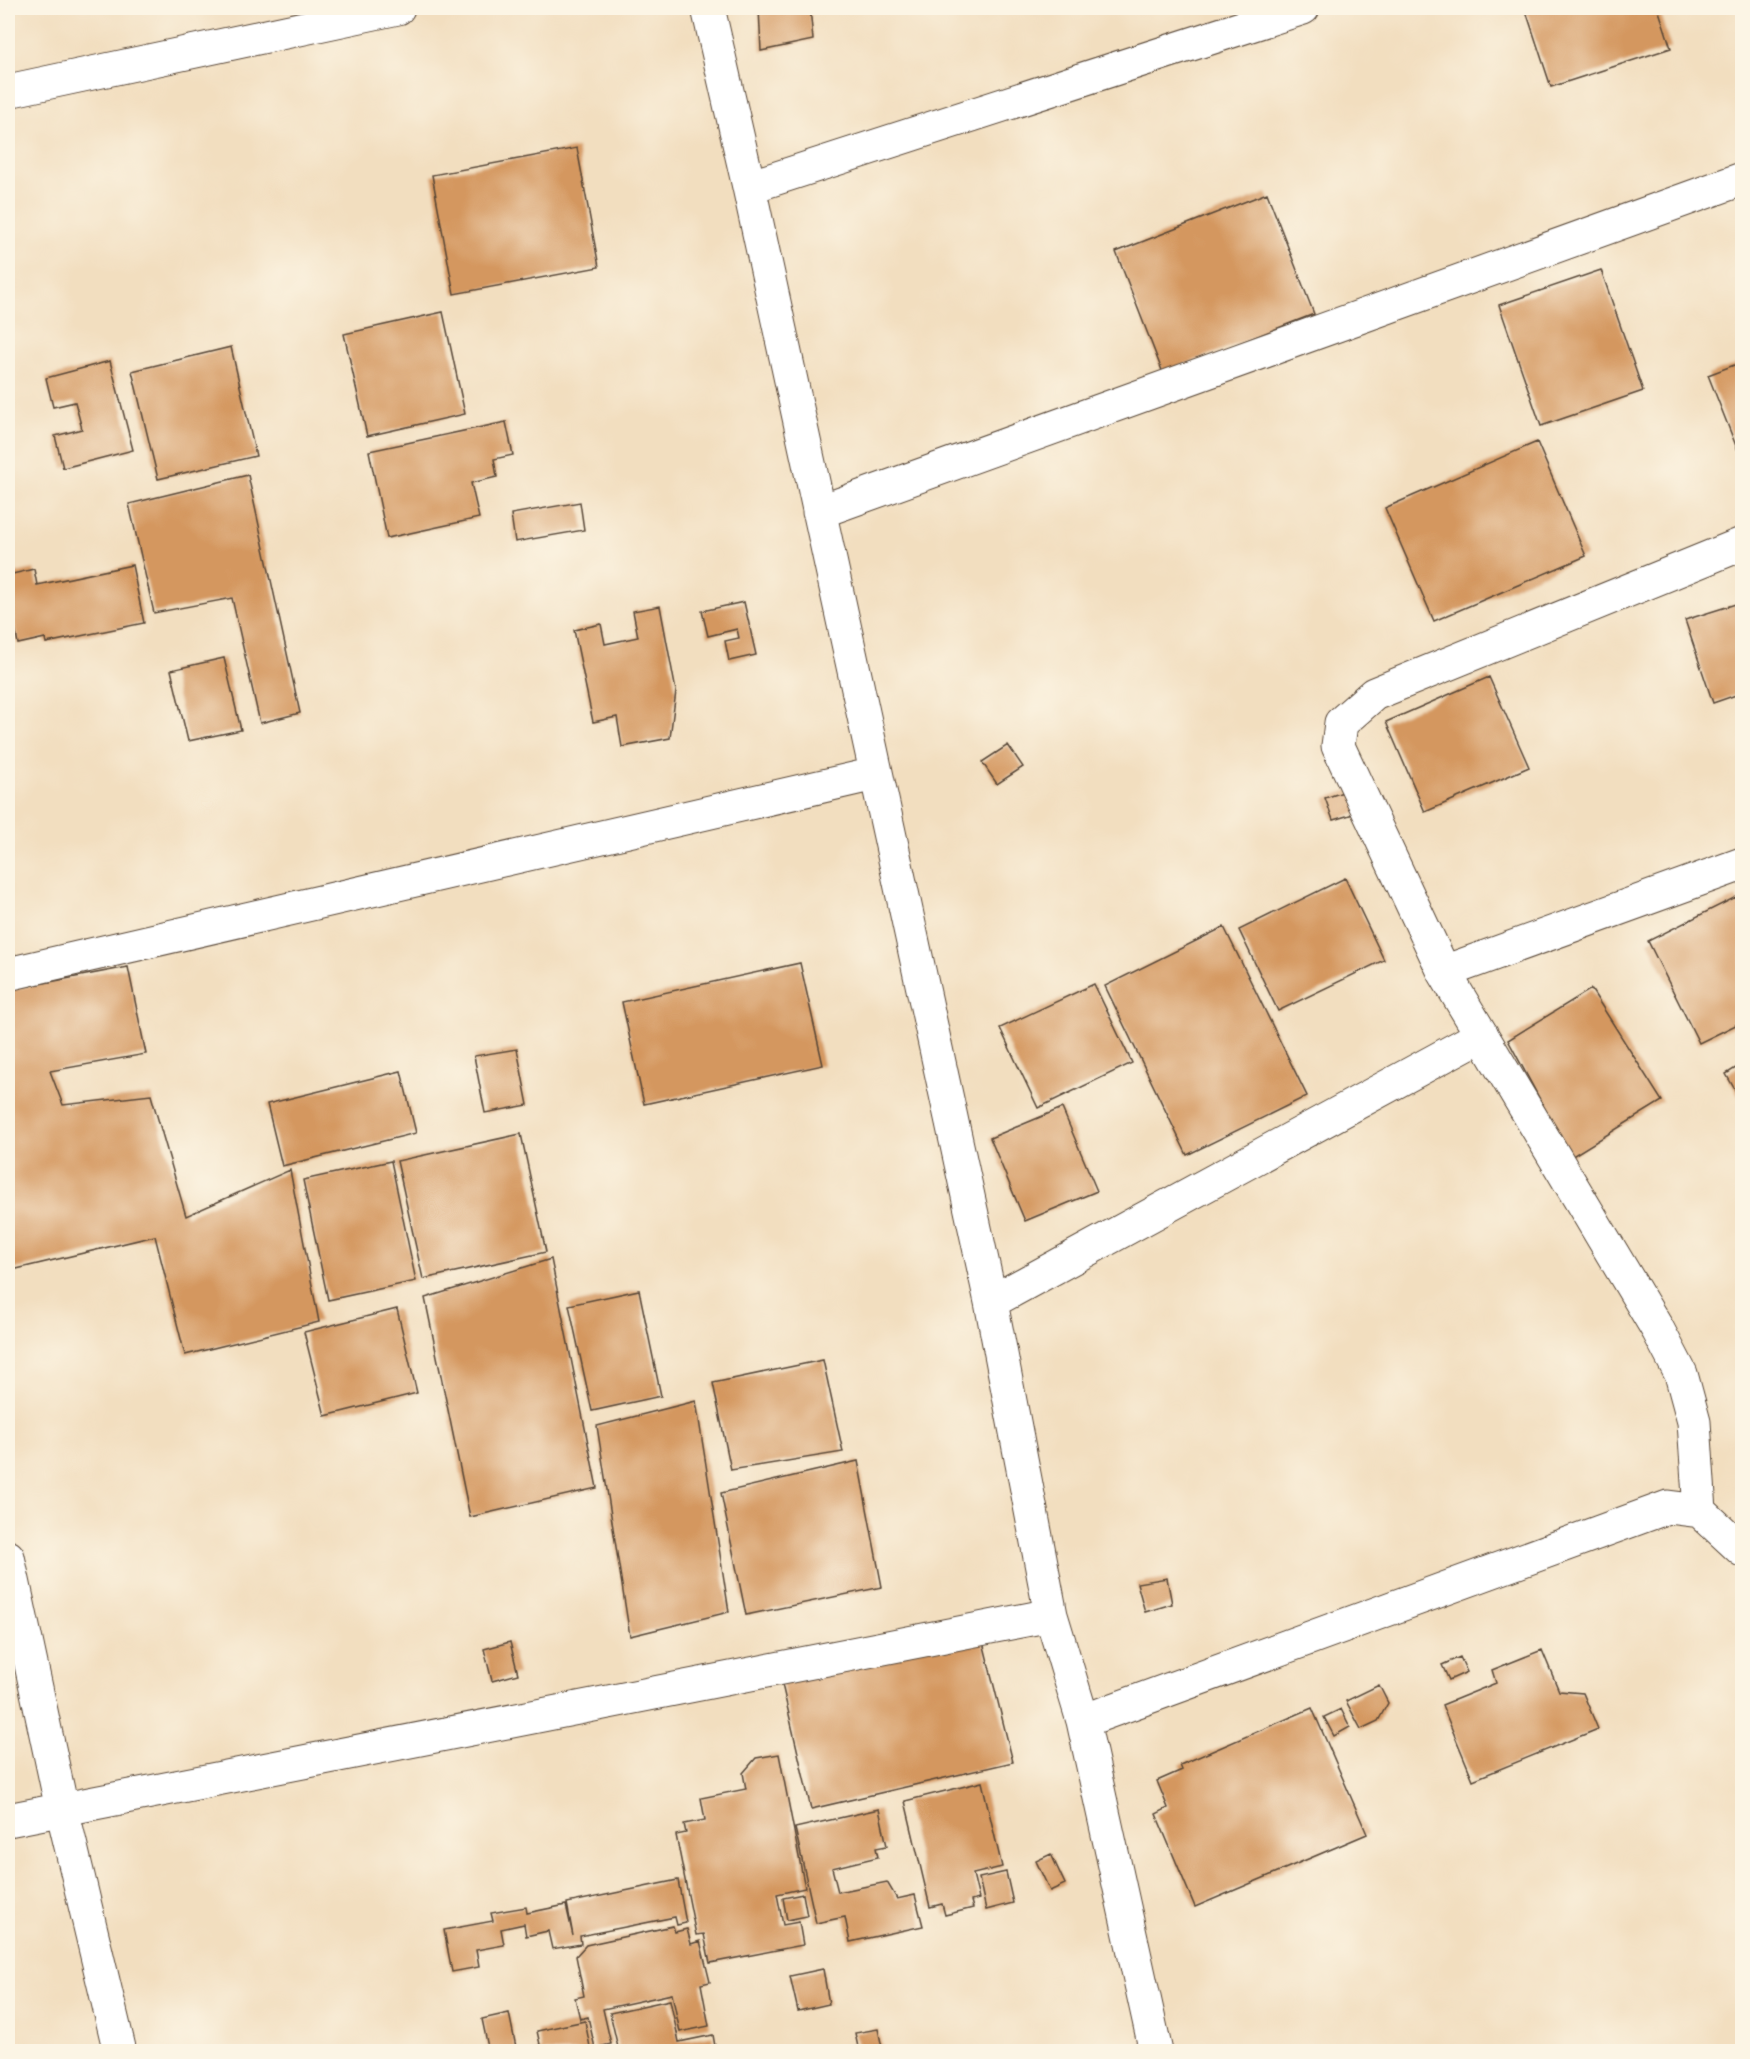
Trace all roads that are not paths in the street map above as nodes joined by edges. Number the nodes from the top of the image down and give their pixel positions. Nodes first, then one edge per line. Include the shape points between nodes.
1 (398, 8) edge
2 (708, 8) edge
3 (1303, 8) edge
4 (8, 91) edge
5 (1743, 179) edge
6 (749, 187) junction
7 (819, 512) junction
8 (1743, 544) edge
9 (875, 774) junction
10 (1743, 864) edge
11 (1444, 972) junction
12 (8, 974) edge
13 (1482, 1035) junction
14 (991, 1302) junction
15 (1700, 1510) junction
16 (1743, 1550) edge
17 (8, 1557) edge
18 (1051, 1615) junction
19 (1083, 1721) junction
20 (62, 1809) junction
21 (8, 1820) edge
22 (120, 2052) edge
23 (1156, 2052) edge

1 - 4 street
2 - 6 street
3 - 6 street
5 - 7 street
6 - 7 street
7 - 9 street
8 - 11 street via 1374,694 1341,723 1338,747
9 - 12 street
9 - 14 street
10 - 11 street
11 - 13 street
13 - 14 street
13 - 15 street via 1681,1374 1694,1422
14 - 18 street
15 - 16 street
15 - 19 street via 1668,1507
17 - 20 street
18 - 19 street
18 - 20 street
19 - 23 street
20 - 21 street
20 - 22 street

